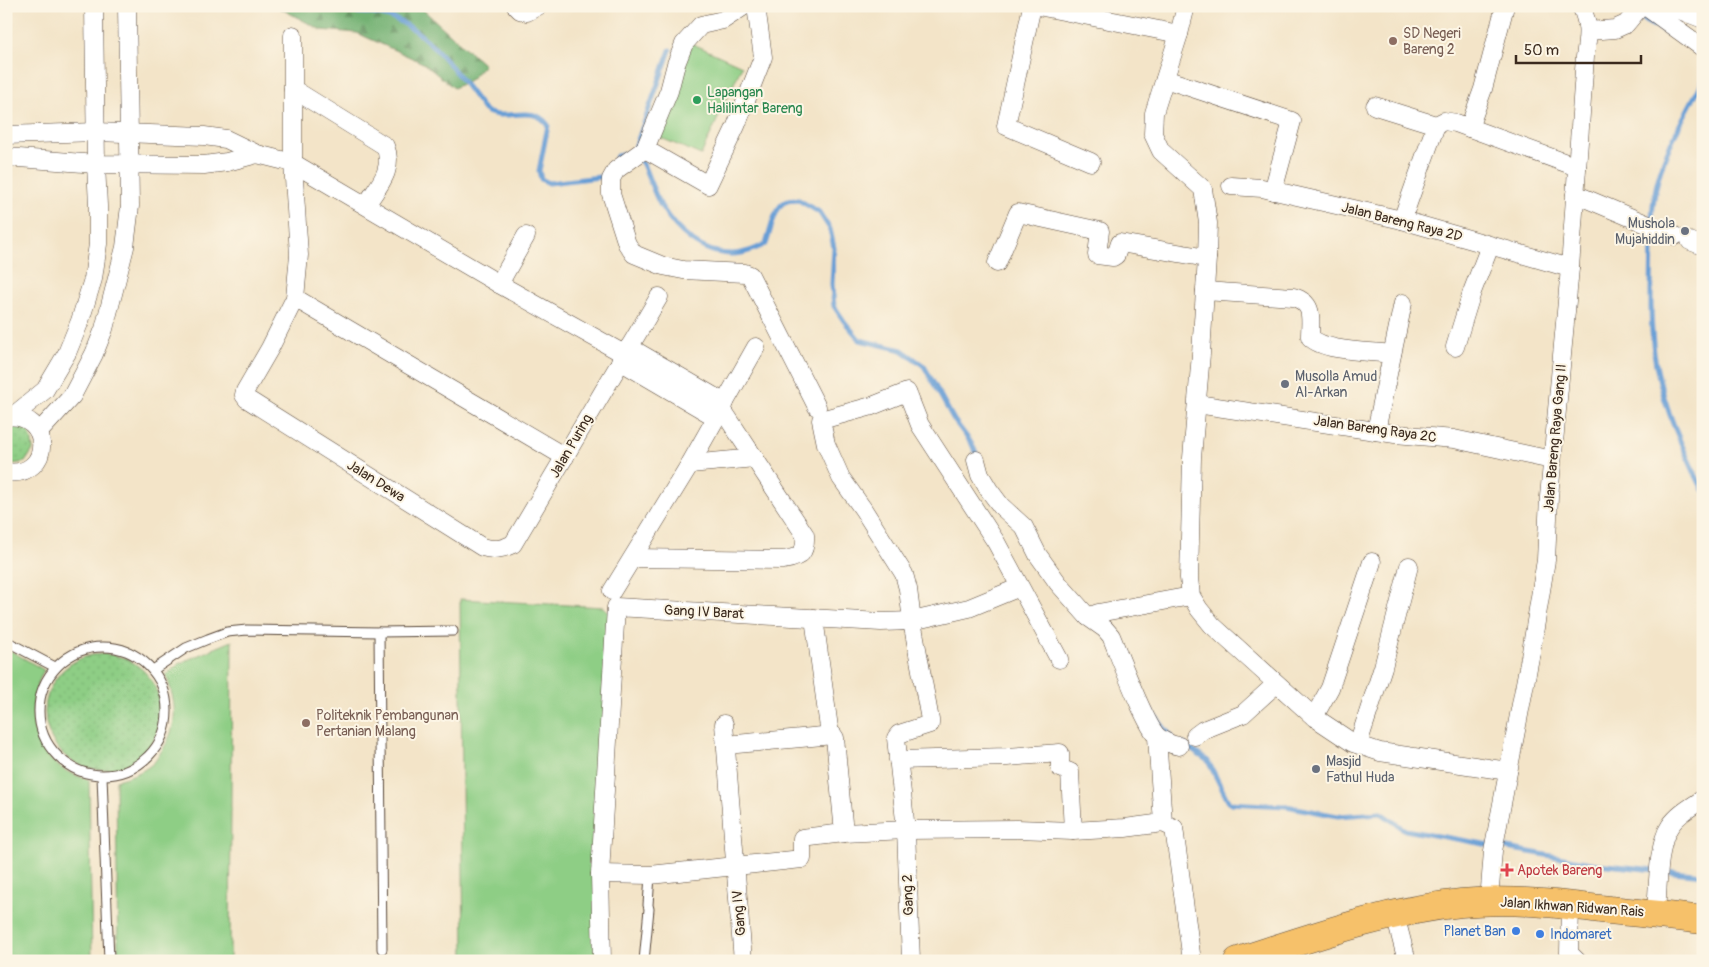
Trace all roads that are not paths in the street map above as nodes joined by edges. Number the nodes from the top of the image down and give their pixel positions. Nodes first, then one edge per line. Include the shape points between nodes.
1 (94, 6) edge
2 (127, 6) edge
3 (516, 6) edge
4 (538, 6) edge
5 (720, 6) edge
6 (744, 6) edge
7 (756, 6) edge
8 (1032, 6) edge
9 (1040, 6) edge
10 (1186, 6) edge
11 (1504, 6) edge
12 (1581, 6) edge
13 (1669, 6) edge
14 (1639, 10) edge
15 (1703, 18) edge
16 (701, 24) junction
17 (1588, 31) junction
18 (1179, 34) junction
19 (293, 36) dead end
20 (1703, 48) edge
21 (1165, 79) junction
22 (293, 89) junction
23 (1375, 106) dead end
24 (1436, 125) junction
25 (1469, 128) junction
26 (96, 132) junction
27 (129, 132) junction
28 (6, 135) edge
29 (645, 149) junction
30 (257, 154) junction
31 (6, 157) edge
32 (1091, 162) dead end
33 (293, 163) junction
34 (96, 164) junction
35 (130, 164) junction
36 (1577, 167) junction
37 (1231, 186) dead end
38 (1274, 191) junction
39 (1575, 194) junction
40 (366, 205) junction
41 (1402, 220) junction
42 (526, 236) dead end
43 (1682, 238) edge
44 (1490, 246) junction
45 (1207, 258) junction
46 (997, 263) dead end
47 (1570, 268) junction
48 (499, 284) junction
49 (1205, 291) junction
50 (659, 297) dead end
51 (295, 298) junction
52 (1403, 303) dead end
53 (80, 321) junction
54 (104, 329) junction
55 (756, 347) dead end
56 (1455, 347) dead end
57 (624, 354) junction
58 (1392, 354) junction
59 (1197, 404) junction
60 (817, 406) dead end
61 (721, 410) junction
62 (10, 417) edge
63 (1376, 431) junction
64 (39, 432) junction
65 (565, 457) junction
66 (756, 458) junction
67 (976, 460) dead end
68 (1552, 460) junction
69 (690, 464) junction
70 (6, 472) edge
71 (513, 544) joint
72 (633, 558) junction
73 (1372, 562) dead end
74 (1409, 566) dead end
75 (1020, 587) junction
76 (612, 591) dead end
77 (1191, 596) junction
78 (1092, 615) junction
79 (814, 618) junction
80 (912, 621) junction
81 (453, 631) dead end
82 (379, 632) junction
83 (6, 641) edge
84 (1059, 659) dead end
85 (55, 667) junction
86 (153, 670) junction
87 (1276, 684) junction
88 (1314, 717) junction
89 (724, 724) dead end
90 (830, 735) junction
91 (1157, 736) junction
92 (1195, 736) joint
93 (1358, 744) junction
94 (726, 745) junction
95 (1180, 746) joint
96 (898, 760) junction
97 (1508, 770) junction
98 (102, 776) junction
99 (1703, 799) edge
100 (1163, 823) junction
101 (906, 830) junction
102 (1072, 831) junction
103 (844, 833) junction
104 (735, 865) junction
105 (600, 874) junction
106 (650, 875) junction
107 (1490, 901) junction
108 (1570, 905) junction
109 (1656, 914) junction
110 (1396, 915) junction
111 (1703, 920) edge
112 (382, 949) dead end
113 (1267, 956) edge
114 (109, 961) edge
115 (602, 961) edge
116 (644, 961) edge
117 (743, 961) edge
118 (911, 961) edge
119 (1192, 961) edge
120 (1238, 961) edge
121 (1407, 961) edge
122 (1577, 961) edge

1 - 26 street
2 - 27 street
3 - 4 street via 527,12
5 - 16 street
6 - 16 street via 723,20
7 - 29 street via 763,57 708,185
8 - 32 street via 1006,126
9 - 18 street
10 - 18 street
11 - 25 street via 1483,89
12 - 17 street
13 - 15 street
14 - 17 street via 1626,24 1615,29
14 - 20 street
16 - 29 street via 684,44
17 - 36 street, Jalan Bareng Raya Gang II
18 - 21 street
19 - 22 street
21 - 38 street via 1292,121
21 - 45 street via 1154,113 1153,134 1161,151 1203,189 1208,223
22 - 33 street
22 - 40 street via 385,146 389,168
23 - 24 street
24 - 25 street via 1444,121
24 - 41 street
25 - 36 street
26 - 27 street
26 - 28 street
26 - 34 street
27 - 30 street via 226,139
27 - 35 street
29 - 60 street via 616,170 611,179 611,194 627,244 634,254 663,266 750,276
30 - 33 street
30 - 35 street via 204,165
31 - 34 street
33 - 40 street
33 - 51 street via 299,255
34 - 35 street
34 - 53 street via 98,244 93,279
35 - 54 street via 130,206 125,247
36 - 39 street, Jalan Bareng Raya Gang II
37 - 38 street, Jalan Bareng Raya 2D
38 - 41 street, Jalan Bareng Raya 2D
39 - 43 street
39 - 47 street, Jalan Bareng Raya Gang II
40 - 48 street
41 - 44 street, Jalan Bareng Raya 2D
42 - 48 street
44 - 47 street, Jalan Bareng Raya 2D
44 - 56 street
45 - 46 street via 1120,243 1114,257 1097,254 1100,231 1018,213
45 - 49 street
47 - 68 street, Jalan Bareng Raya Gang II
48 - 57 street
49 - 58 street via 1302,300 1311,312 1310,337 1314,341 1333,347
49 - 59 street
50 - 57 street, Jalan Puring
51 - 65 street
51 - 71 street, Jalan Dewa via 244,395 247,399 482,547 496,550
52 - 58 street
53 - 54 street
53 - 62 street via 67,353 45,390
54 - 64 street via 72,396
55 - 61 street
57 - 61 street
57 - 65 street, Jalan Puring
58 - 63 street
59 - 63 street, Jalan Bareng Raya 2C
59 - 77 street via 1190,510
61 - 66 street
61 - 69 street
62 - 64 street via 24,418
63 - 68 street, Jalan Bareng Raya 2C via 1454,439
64 - 70 street via 42,442 39,458 21,472
65 - 71 street, Jalan Puring
66 - 69 street
66 - 72 street via 805,535 806,545 801,554 784,560
67 - 78 street via 980,476 989,490 1024,527 1038,555 1058,583
68 - 97 street, Jalan Bareng Raya Gang II via 1546,560
69 - 72 street
72 - 76 street
73 - 88 street via 1330,688
74 - 93 street via 1383,668
75 - 80 street, Gang IV Barat via 970,608
75 - 80 street via 996,542 920,426 907,392 821,420 826,444 841,478 904,574
75 - 84 street
77 - 78 street
77 - 87 street via 1212,625
78 - 91 street via 1110,636
79 - 80 street, Gang IV Barat
79 - 90 street
79 - 105 street, Gang IV Barat via 616,607
80 - 96 street via 930,724 897,736
81 - 82 lane
82 - 86 lane via 227,632 186,648
82 - 112 lane
83 - 85 lane
85 - 86 lane via 73,654 94,647 116,648 136,656
85 - 98 lane via 43,686 38,707 40,729 49,748 63,763 82,773
86 - 98 lane via 164,689 168,710 166,731 156,749 141,764 123,773
87 - 88 street
87 - 92 street via 1243,714
88 - 93 street
89 - 94 street, Gang IV
90 - 94 street
90 - 103 street via 835,738
91 - 95 street via 1169,744
91 - 100 street
92 - 95 lane
93 - 97 street via 1380,752
94 - 104 street, Gang IV
96 - 101 street
96 - 102 street via 1060,753 1060,768 1070,772
97 - 107 street, Jalan Bareng Raya Gang II via 1494,846
98 - 114 lane
99 - 109 street via 1681,814 1665,835
100 - 102 street
100 - 119 street via 1174,828
101 - 102 street
101 - 103 street
101 - 118 street, Gang 2
103 - 104 street via 802,838 802,859
104 - 106 street
104 - 117 street, Gang IV
105 - 106 street
105 - 115 street, Gang IV Barat
106 - 116 lane
107 - 108 main road, Jalan Ikhwan Ridwan Rais
107 - 110 main road, Jalan Ikhwan Ridwan Rais
108 - 109 main road, Jalan Ikhwan Ridwan Rais
108 - 122 street via 1569,953
109 - 111 main road, Jalan Ikhwan Ridwan Rais
110 - 113 main road, Jalan Ikhwan Ridwan Rais via 1338,930
110 - 121 street
113 - 120 main road, Jalan Ikhwan Ridwan Rais

